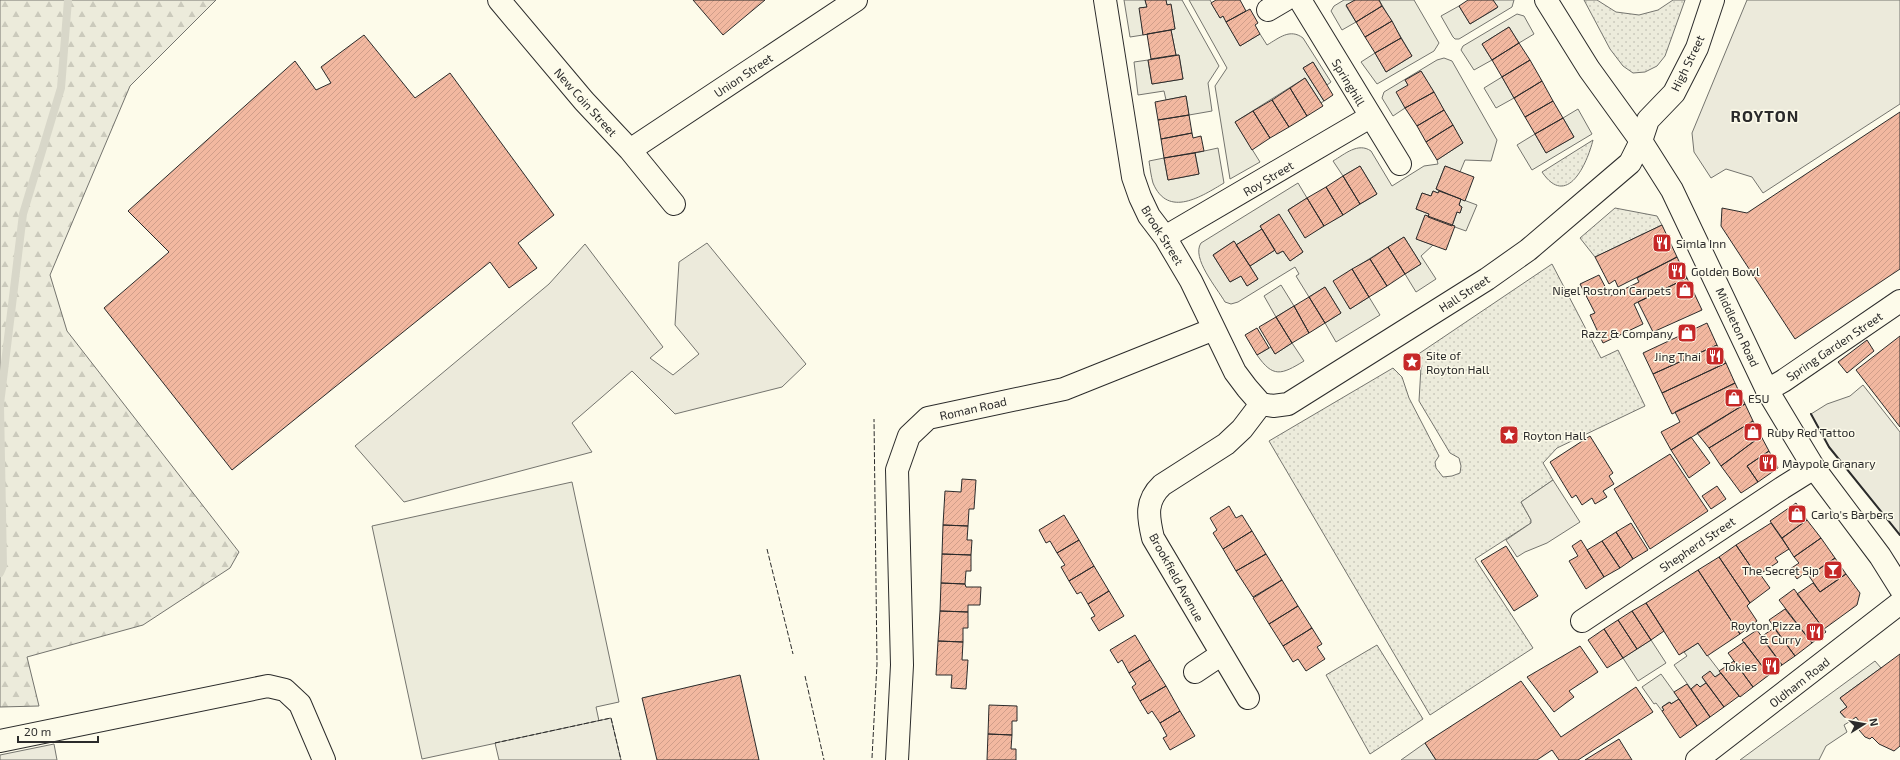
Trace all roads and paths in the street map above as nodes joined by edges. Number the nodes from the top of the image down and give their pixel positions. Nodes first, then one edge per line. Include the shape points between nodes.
1 (499, 0) edge
2 (856, 0) edge
3 (1106, 0) edge
4 (1300, 0) edge
5 (1546, 0) edge
6 (1713, 0) edge
7 (1370, 116) junction
8 (1641, 141) junction
9 (630, 150) junction
10 (1400, 164) dead end
11 (674, 204) dead end
12 (1165, 237) junction
13 (1900, 301) edge
14 (1214, 329) junction
15 (1767, 390) junction
16 (1261, 404) junction
17 (1814, 468) junction
18 (1900, 588) edge
19 (1900, 603) edge
20 (1582, 621) dead end
21 (1222, 654) junction
22 (1195, 672) dead end
23 (1248, 698) dead end
24 (0, 741) edge
25 (324, 760) edge
26 (897, 760) edge
27 (1697, 760) edge

1 - 9 street, New Coin Street via 584,101
2 - 9 street, Union Street
3 - 12 street, Brook Street via 1133,177 1149,216
4 - 7 street, Springhill
5 - 8 street, Middleton Road via 1589,69
6 - 8 street, High Street via 1697,48 1674,93 1648,120
7 - 10 street, Springhill
7 - 12 street, Roy Street
8 - 15 street, Middleton Road via 1672,190
8 - 16 street, Hall Street via 1630,163 1528,250 1488,279 1288,404
9 - 11 street, New Coin Street
12 - 14 street, Brook Street
13 - 15 street, Spring Garden Street
14 - 16 street, Brook Street via 1235,372
14 - 26 street, Roman Road via 1064,389 928,418 909,436 897,470 902,664
15 - 17 street, Middleton Road
16 - 21 street, Brookfield Avenue via 1242,429 1226,444 1162,484 1154,493 1150,505 1148,519 1153,538
17 - 18 street, Middleton Road via 1880,556
17 - 20 street, Shepherd Street
19 - 27 street, Oldham Road
21 - 22 street
21 - 23 street, Brookfield Avenue
24 - 25 street via 268,686 285,690 300,704

